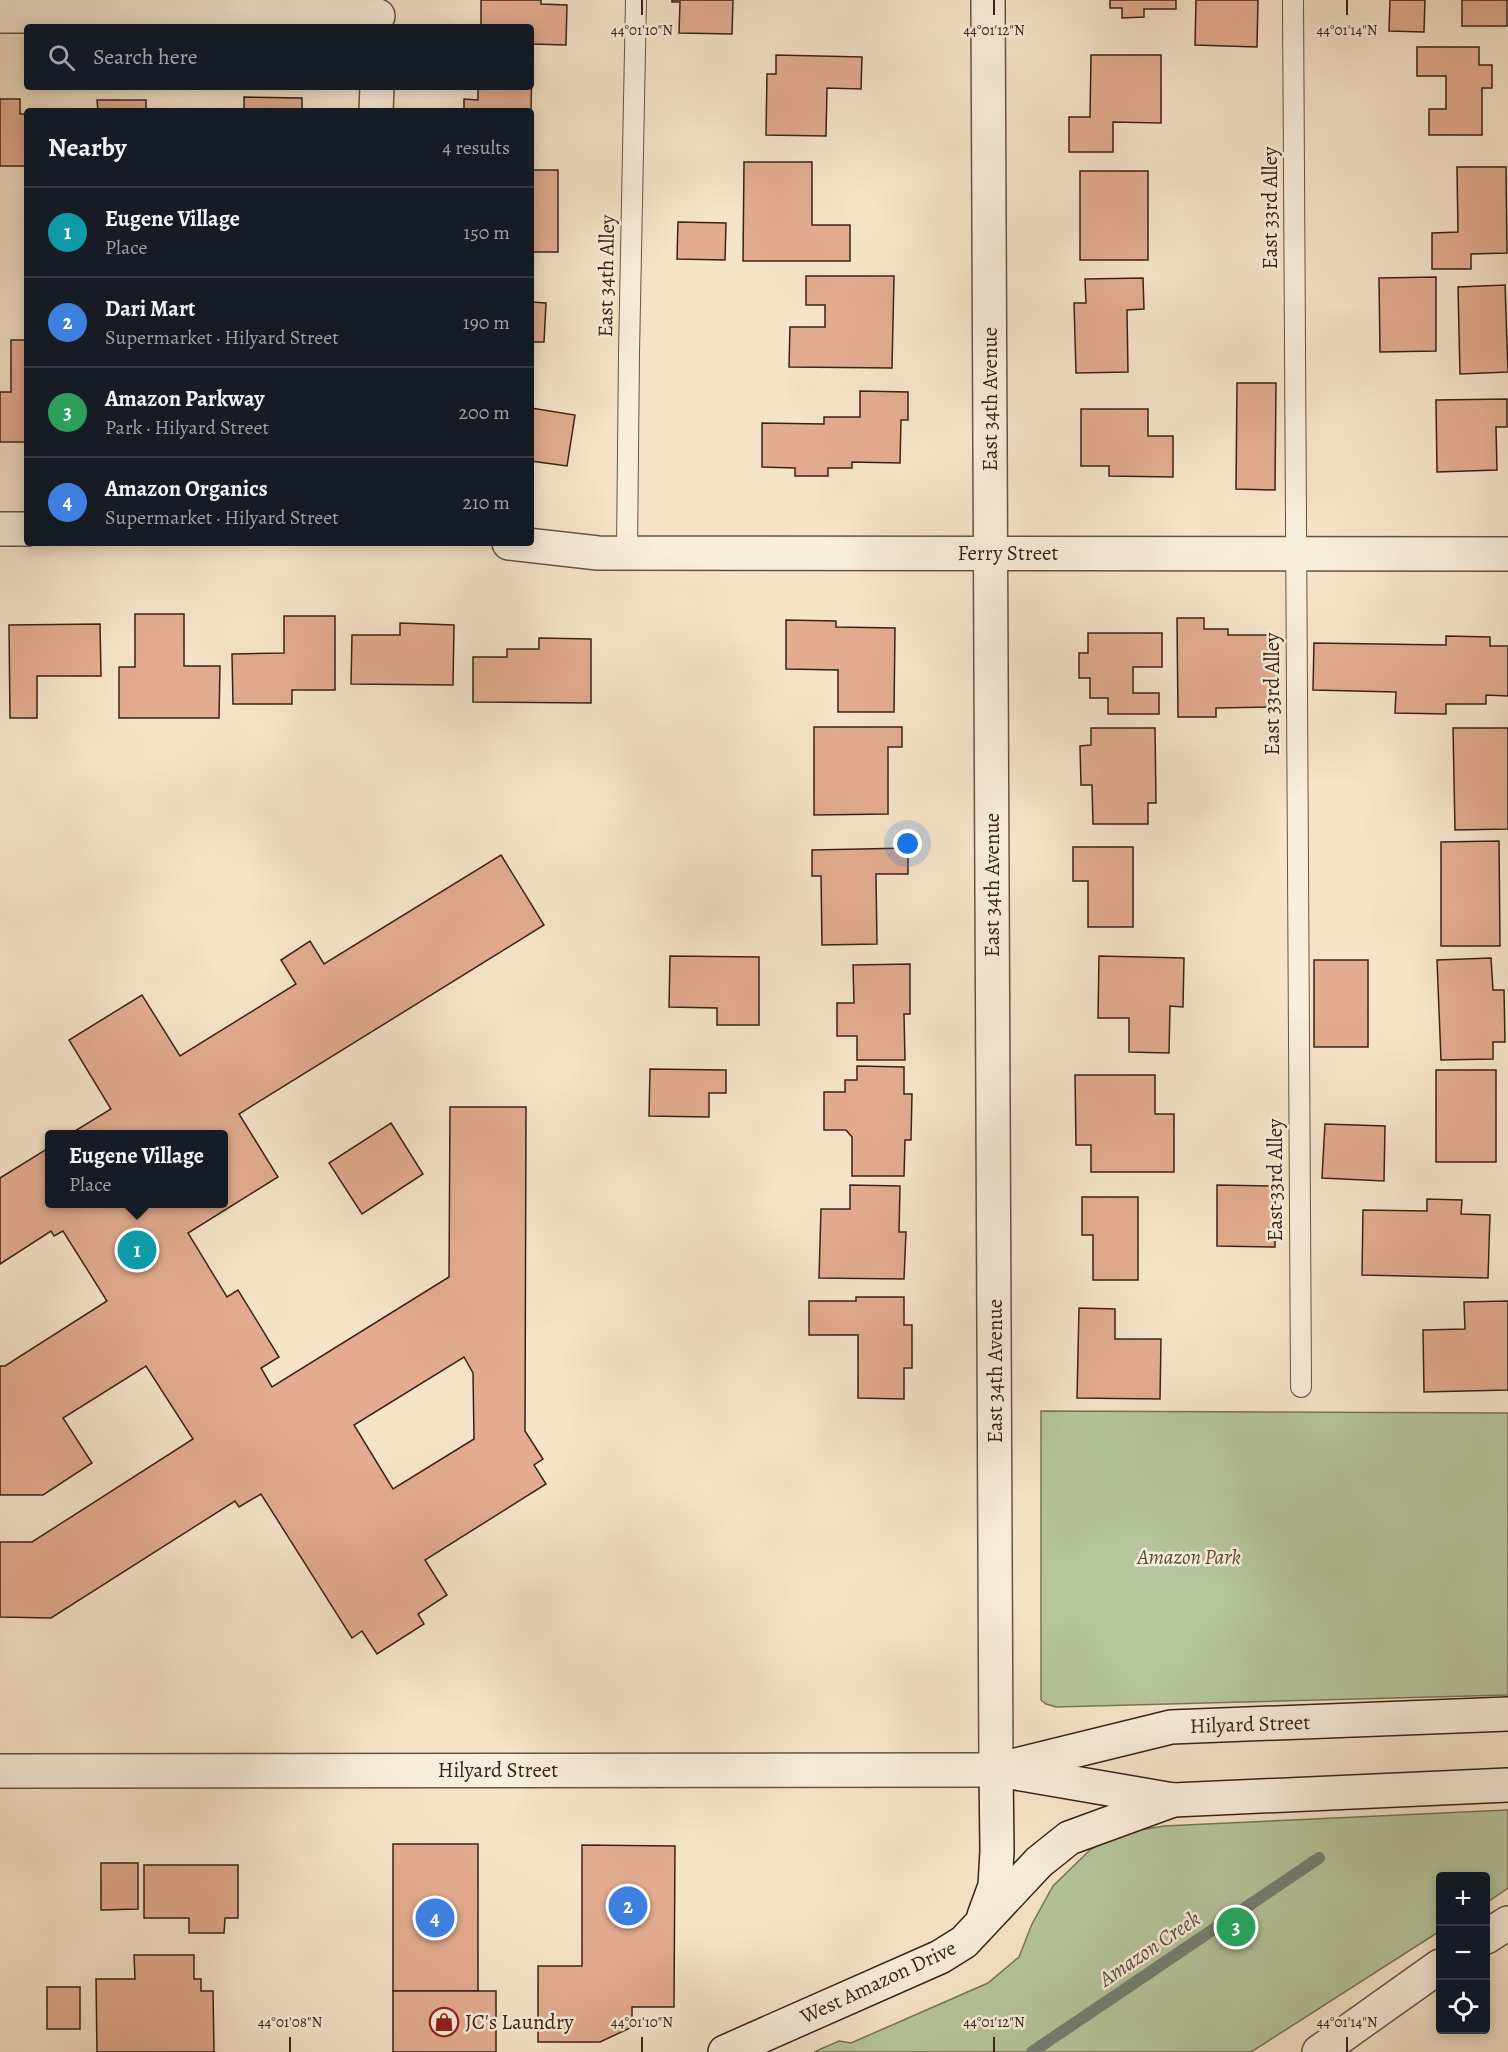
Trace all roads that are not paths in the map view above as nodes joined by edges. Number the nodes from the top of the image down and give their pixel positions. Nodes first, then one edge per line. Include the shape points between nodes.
1 (636, 0) edge
2 (988, 0) edge
3 (1293, 0) edge
4 (378, 14) edge
5 (0, 16) edge
6 (377, 90) edge
7 (376, 108) edge
8 (0, 529) edge
9 (24, 529) edge
10 (534, 546) edge
11 (627, 552) junction
12 (991, 553) junction
13 (1295, 553) junction
14 (1508, 554) edge
15 (1300, 1388) dead end
16 (1508, 1714) edge
17 (996, 1770) junction
18 (0, 1771) edge
19 (1508, 1785) edge
20 (1173, 1800) junction
21 (982, 1922) junction
22 (1508, 1923) edge
23 (1490, 1934) edge
24 (1436, 1969) edge
25 (725, 2052) edge
26 (1319, 2052) edge

1 - 11 lane, East 34th Alley
2 - 12 street, East 34th Avenue
3 - 13 lane, East 33rd Alley
4 - 5 street
6 - 7 street
8 - 9 street
10 - 11 street, Ferry Street
11 - 12 street, Ferry Street
12 - 13 street, Ferry Street
12 - 17 street, East 34th Avenue
13 - 14 street, Ferry Street
13 - 15 lane, East 33rd Alley
16 - 17 street, Hilyard Street via 1171,1727
17 - 18 street, Hilyard Street
17 - 20 street, Hilyard Street
17 - 21 street, West Amazon Drive via 995,1886
19 - 20 street, Hilyard Street
20 - 21 street via 1069,1838 1039,1862
21 - 25 street, West Amazon Drive via 964,1942 940,1957
22 - 23 street
24 - 26 street

